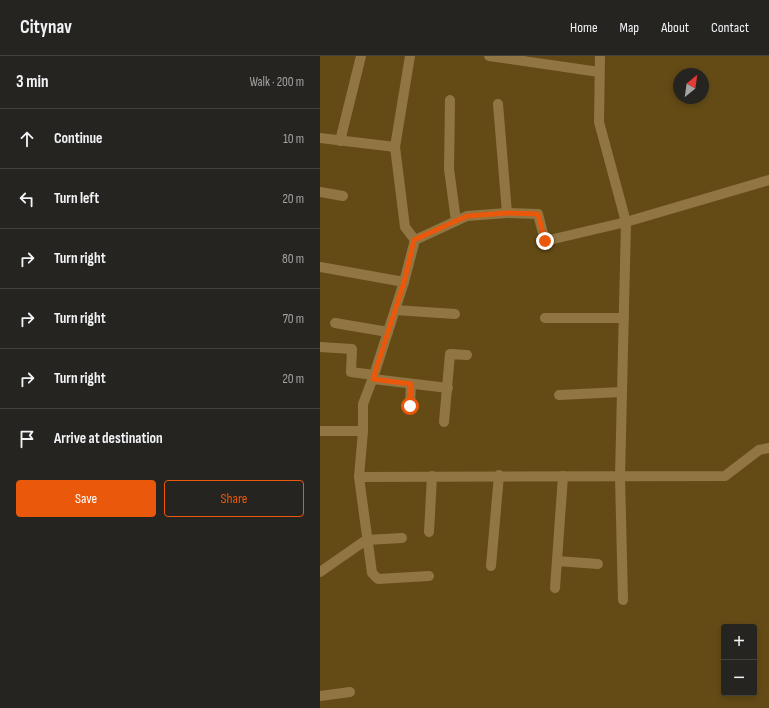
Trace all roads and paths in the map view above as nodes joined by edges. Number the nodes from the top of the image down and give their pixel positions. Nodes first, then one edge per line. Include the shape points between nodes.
1 (361, 56) edge
2 (410, 56) edge
3 (489, 56) edge
4 (600, 56) edge
5 (599, 72) junction
6 (450, 100) dead end
7 (498, 104) dead end
8 (320, 138) edge
9 (340, 141) junction
10 (395, 147) junction
11 (769, 180) edge
12 (320, 192) edge
13 (343, 196) dead end
14 (507, 213) junction
15 (456, 221) junction
16 (626, 222) junction
17 (414, 240) junction
18 (320, 267) edge
19 (404, 282) junction
20 (395, 310) junction
21 (455, 314) dead end
22 (545, 318) dead end
23 (624, 318) junction
24 (335, 323) dead end
25 (388, 332) junction
26 (320, 347) edge
27 (467, 354) dead end
28 (373, 377) junction
29 (411, 384) junction
30 (448, 388) junction
31 (622, 392) junction
32 (559, 395) dead end
33 (410, 406) dead end
34 (444, 422) dead end
35 (320, 431) edge
36 (363, 431) junction
37 (769, 448) edge
38 (499, 475) junction
39 (432, 476) junction
40 (563, 476) junction
41 (359, 477) junction
42 (620, 477) junction
43 (429, 532) dead end
44 (402, 538) dead end
45 (366, 540) junction
46 (557, 560) junction
47 (598, 564) dead end
48 (491, 566) dead end
49 (320, 572) edge
50 (429, 576) dead end
51 (555, 588) dead end
52 (623, 600) dead end
53 (350, 692) dead end
54 (320, 696) edge

1 - 9 street
2 - 10 street
3 - 5 street
4 - 5 street
5 - 16 street via 599,122
6 - 15 street via 449,169
7 - 14 street
8 - 9 street
9 - 10 street
10 - 17 street via 405,227
11 - 16 street
12 - 13 street
14 - 15 street via 467,216
14 - 16 street via 538,214 545,241
15 - 17 street
16 - 23 street
17 - 19 street
18 - 19 street
19 - 20 street
20 - 21 street
20 - 25 street
22 - 23 street
23 - 31 street
24 - 25 street
25 - 28 street
26 - 28 street via 352,350 351,372
27 - 30 street via 450,354
28 - 29 street
28 - 36 street via 363,404
29 - 30 street
29 - 33 street
30 - 34 street
31 - 32 street
31 - 42 street
35 - 36 street
36 - 41 street
37 - 42 street via 759,450 725,476
38 - 39 street
38 - 40 street
38 - 48 street
39 - 41 street
39 - 43 street
40 - 42 street
40 - 46 street
41 - 45 street
42 - 52 street
44 - 45 street
45 - 49 street
45 - 50 street via 372,573 378,579
46 - 47 street
46 - 51 street
53 - 54 street

